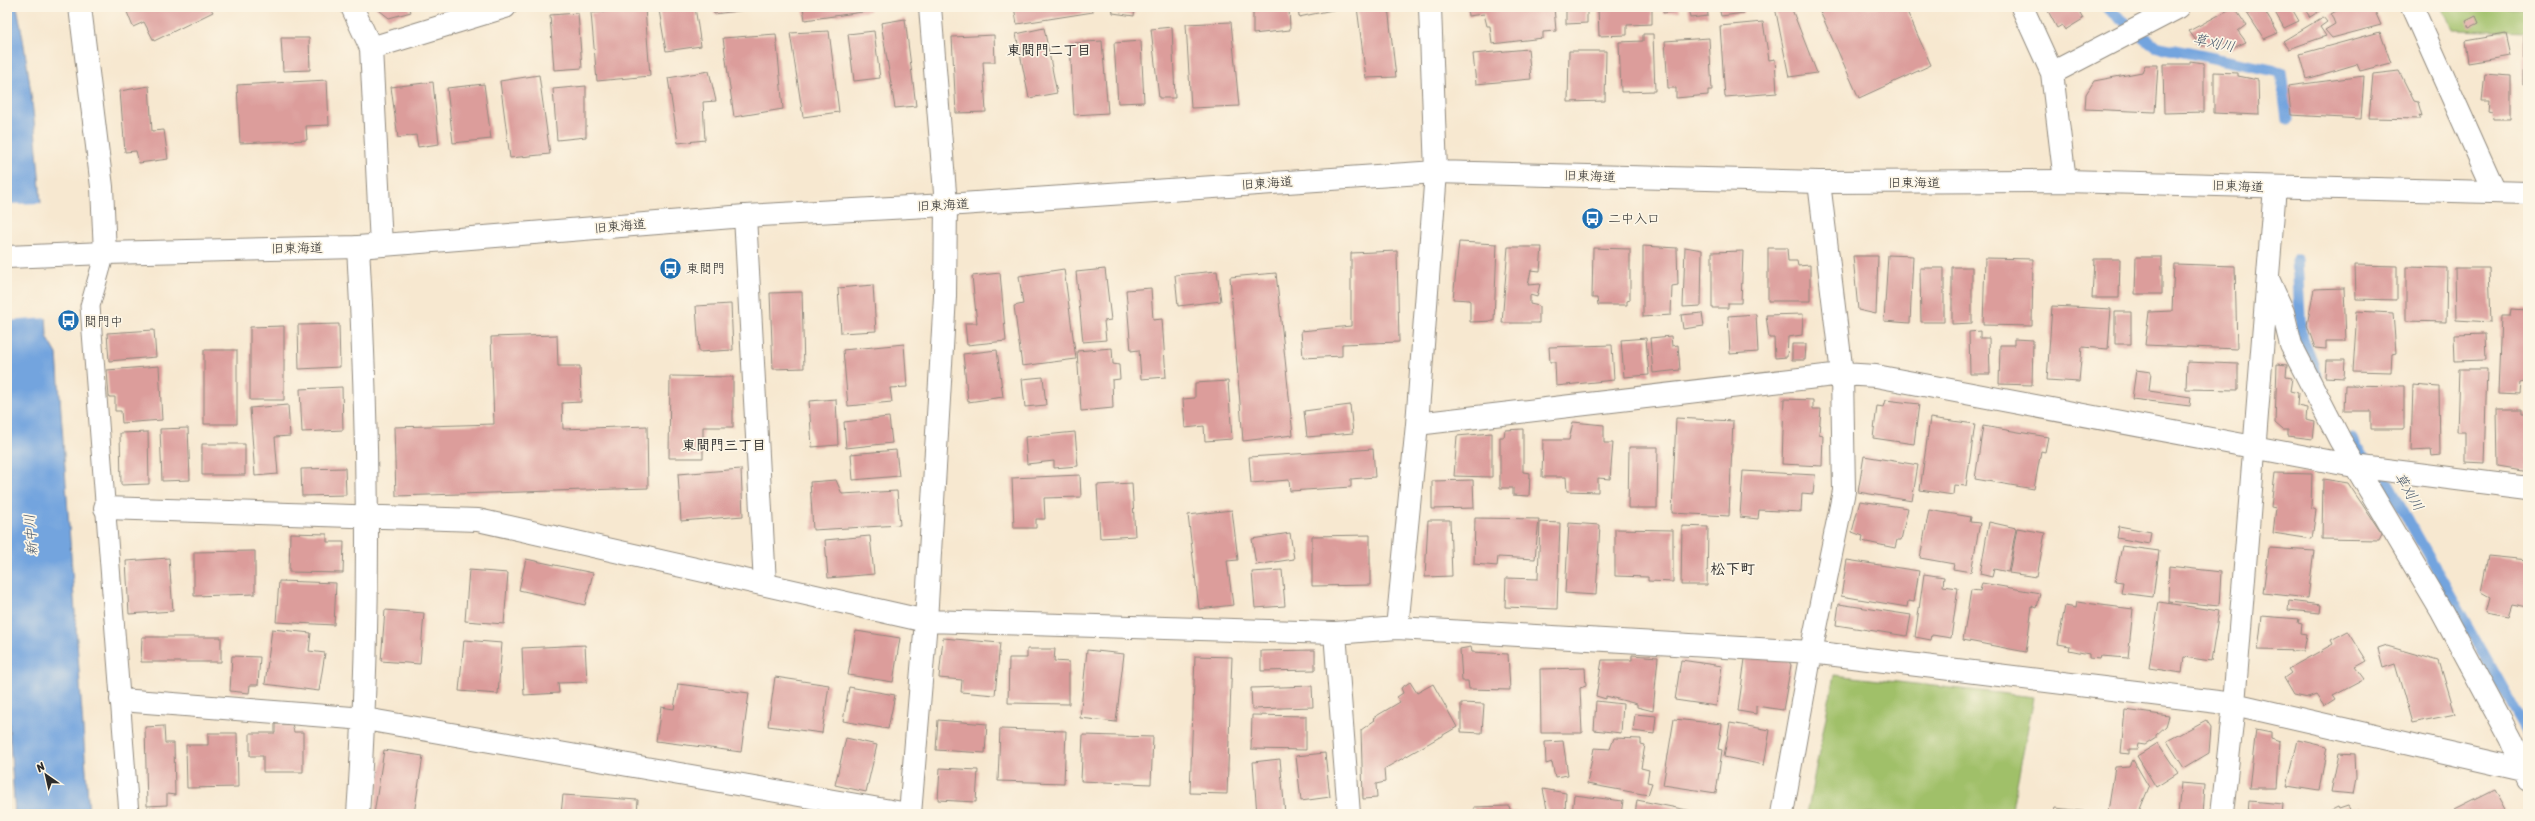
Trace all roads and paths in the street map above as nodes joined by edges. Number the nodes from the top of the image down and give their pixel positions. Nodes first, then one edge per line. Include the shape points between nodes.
1 (80, 7) edge
2 (352, 7) edge
3 (505, 7) edge
4 (930, 7) edge
5 (1430, 7) edge
6 (2022, 7) edge
7 (2179, 7) edge
8 (2412, 7) edge
9 (371, 48) junction
10 (2052, 73) junction
11 (1436, 172) junction
12 (2065, 181) junction
13 (1819, 182) junction
14 (2275, 187) junction
15 (2495, 192) junction
16 (2528, 193) edge
17 (946, 205) junction
18 (745, 216) junction
19 (381, 245) junction
20 (358, 247) junction
21 (105, 253) junction
22 (7, 257) edge
23 (2269, 280) junction
24 (1842, 374) junction
25 (1418, 424) junction
26 (2254, 447) junction
27 (2354, 466) junction
28 (2528, 488) edge
29 (105, 508) junction
30 (366, 515) junction
31 (765, 584) junction
32 (926, 620) junction
33 (1397, 628) junction
34 (1335, 633) junction
35 (1811, 652) junction
36 (121, 700) junction
37 (2234, 704) junction
38 (364, 719) junction
39 (2527, 774) edge
40 (128, 814) edge
41 (358, 814) edge
42 (909, 814) edge
43 (1349, 814) edge
44 (1782, 814) edge
45 (2222, 814) edge

1 - 21 street via 102,187
2 - 9 street
3 - 9 street
4 - 17 street
5 - 11 street
6 - 10 street
7 - 10 street
8 - 15 street
9 - 19 street
10 - 12 street
11 - 13 street, 旧東海道
11 - 17 street, 旧東海道
11 - 25 street
12 - 13 street, 旧東海道
12 - 14 street, 旧東海道
13 - 24 street
14 - 15 street, 旧東海道
14 - 23 street
15 - 16 street, 旧東海道
17 - 18 street, 旧東海道
17 - 32 street via 945,296
18 - 19 street, 旧東海道
18 - 31 street
19 - 20 street, 旧東海道
20 - 21 street, 旧東海道
20 - 30 street
21 - 22 street, 旧東海道
21 - 29 lane via 90,306
23 - 26 street
23 - 27 street via 2283,312 2291,346
24 - 25 street
24 - 26 street via 1876,376
24 - 35 street via 1844,491
25 - 33 street
26 - 27 street
26 - 37 street
27 - 28 street
27 - 39 street via 2442,612
29 - 30 street
29 - 36 lane
30 - 31 street via 478,520
30 - 38 street
31 - 32 street
32 - 34 street
32 - 42 street
33 - 34 street
33 - 35 street
34 - 43 street
35 - 37 street
35 - 44 street
36 - 38 street
36 - 40 lane
37 - 39 street
37 - 45 street
38 - 41 street
38 - 42 street

